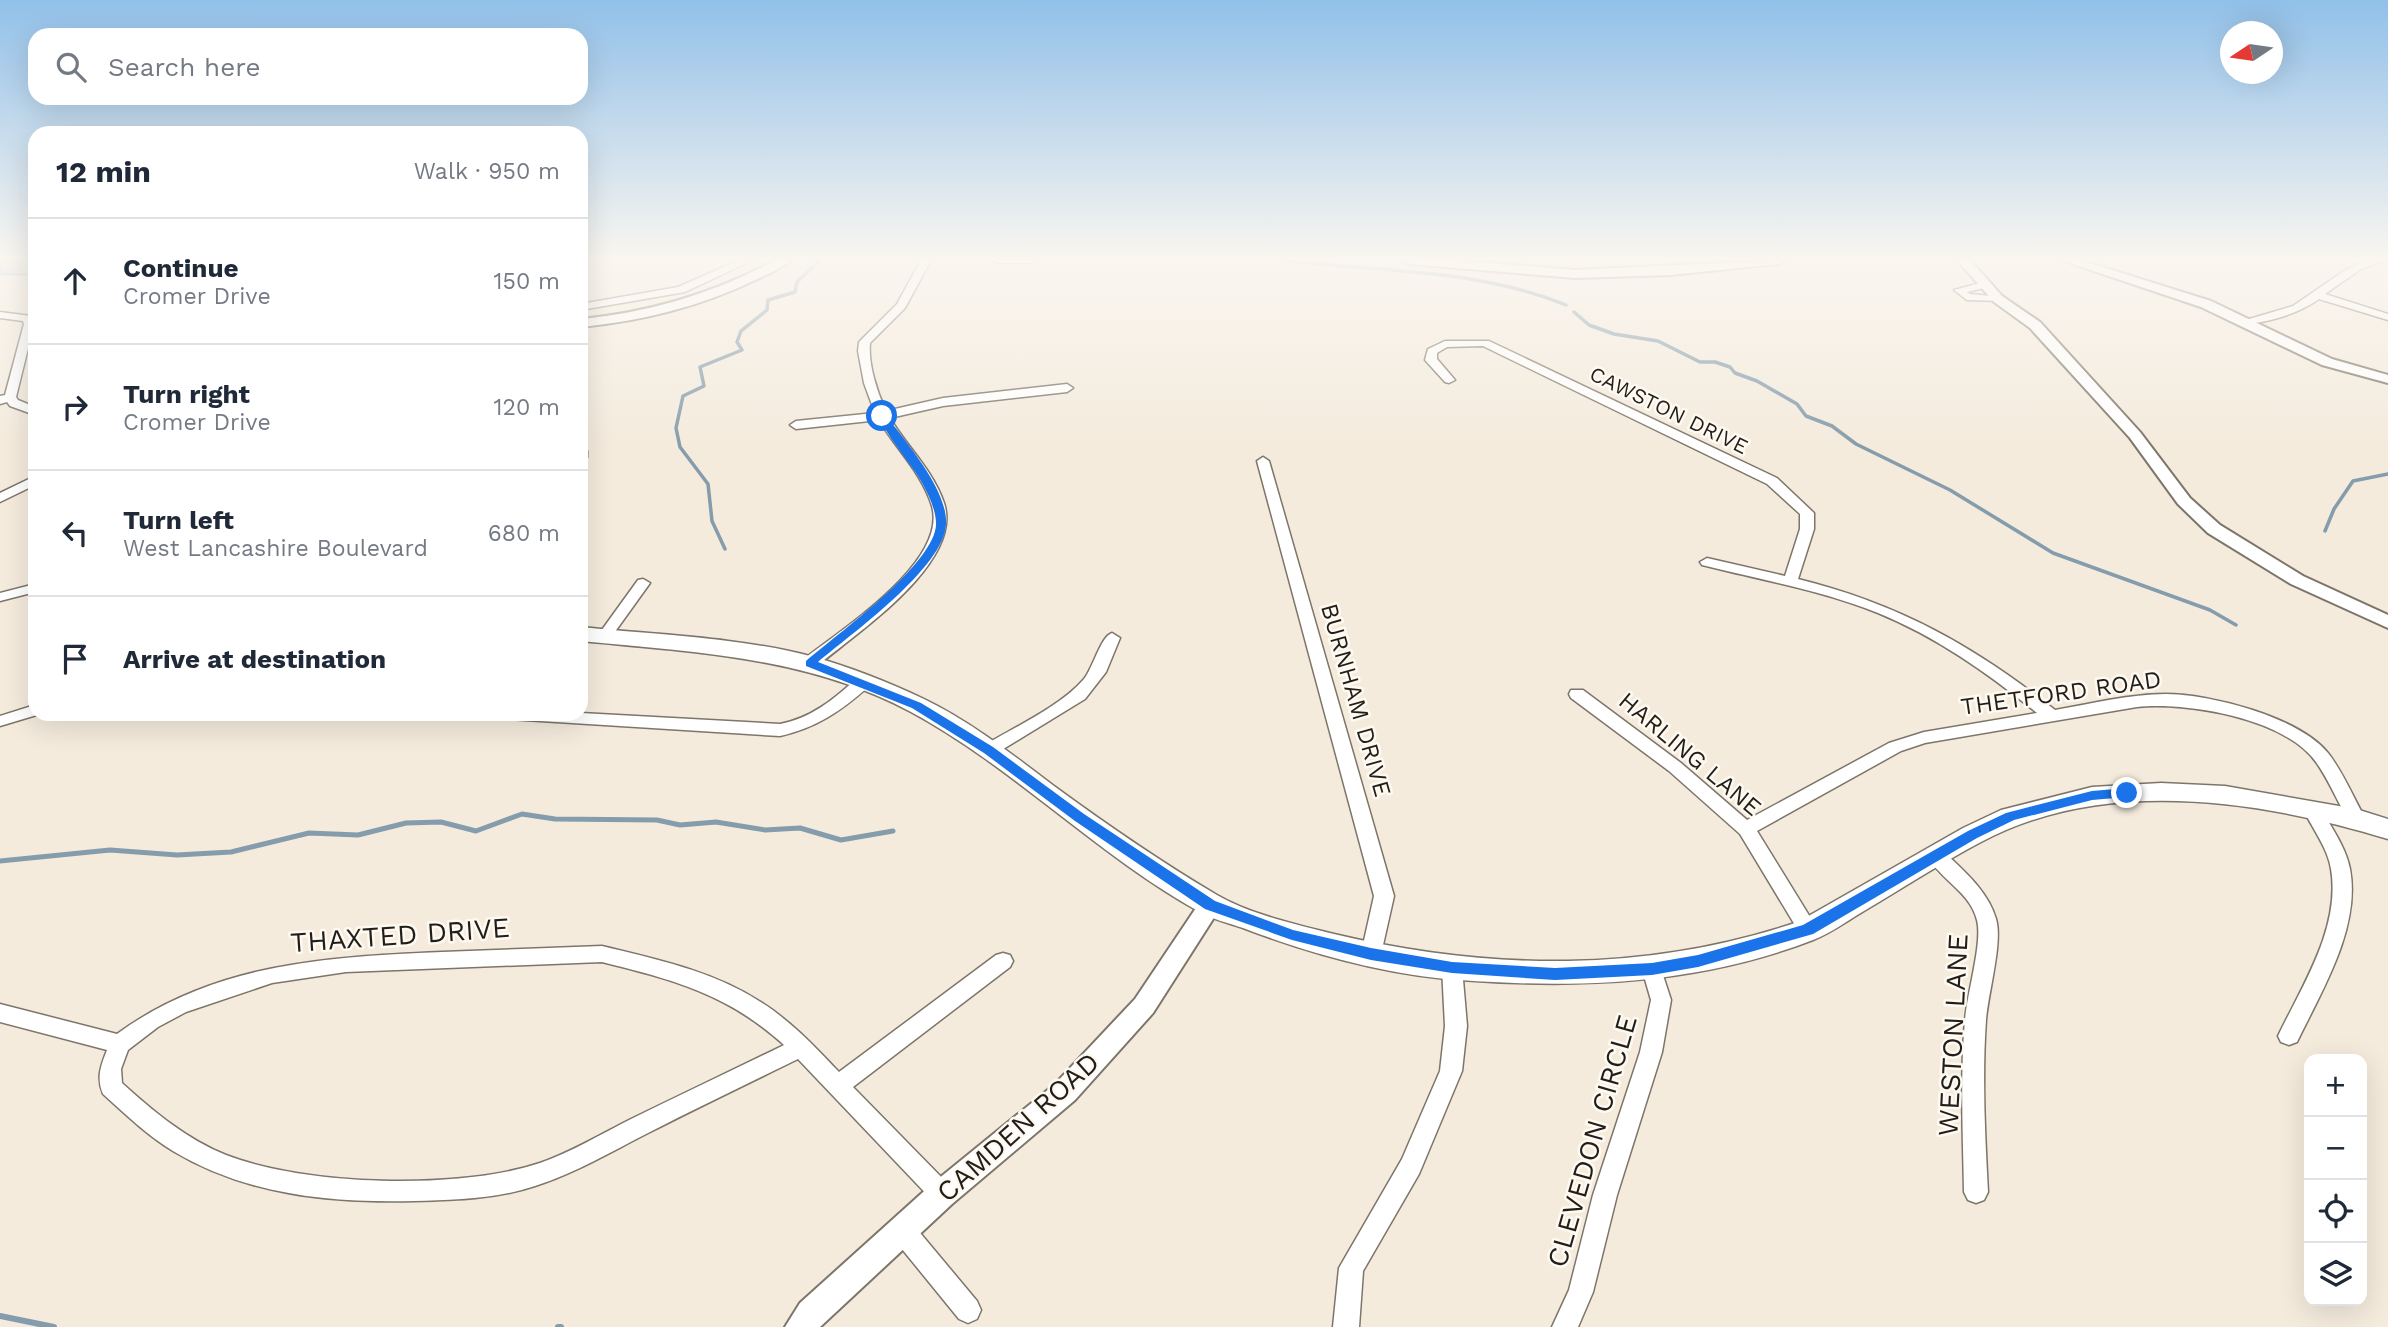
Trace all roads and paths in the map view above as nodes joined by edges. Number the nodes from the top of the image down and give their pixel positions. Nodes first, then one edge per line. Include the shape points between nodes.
1 (885, 322) edge
2 (2031, 322) edge
3 (2244, 322) edge
4 (28, 327) edge
5 (2388, 379) edge
6 (1449, 380) dead end
7 (1067, 387) dead end
8 (5, 398) edge
9 (28, 408) edge
10 (882, 416) junction
11 (796, 425) dead end
12 (1263, 461) dead end
13 (28, 484) edge
14 (0, 498) edge
15 (1707, 562) dead end
16 (1790, 582) junction
17 (643, 583) dead end
18 (28, 589) edge
19 (0, 597) edge
20 (2388, 622) edge
21 (592, 636) edge
22 (1112, 638) dead end
23 (810, 663) junction
24 (862, 684) junction
25 (1577, 694) dead end
26 (28, 713) edge
27 (2052, 716) junction
28 (588, 719) edge
29 (3, 722) dead end
30 (989, 750) junction
31 (2313, 811) junction
32 (2356, 818) junction
33 (1746, 829) junction
34 (2388, 829) edge
35 (1937, 857) junction
36 (1210, 905) junction
37 (1808, 930) junction
38 (1371, 954) junction
39 (1003, 961) dead end
40 (1452, 968) junction
41 (1652, 969) junction
42 (0, 1013) edge
43 (2289, 1036) dead end
44 (120, 1044) junction
45 (802, 1047) junction
46 (837, 1086) junction
47 (1976, 1192) dead end
48 (942, 1194) junction
49 (902, 1230) junction
50 (968, 1310) dead end
51 (801, 1327) edge
52 (1346, 1327) edge
53 (1565, 1327) edge

1 - 10 street via 865,342 866,365
2 - 20 street via 2135,435 2184,501 2214,530 2297,580
3 - 5 street via 2327,362
4 - 8 street
6 - 16 street, CAWSTON DRIVE via 1431,360 1432,351 1445,344 1485,343 1772,481 1807,513 1807,529
7 - 10 street via 943,402
8 - 9 street
10 - 11 street
10 - 23 street via 935,498 942,523 939,537 911,577
12 - 38 street, BURNHAM DRIVE via 1384,896
13 - 14 street
15 - 16 street
16 - 27 street via 1907,620 2008,681
17 - 21 street
18 - 19 street
21 - 23 main road via 743,650
22 - 30 street via 1098,672 1079,695
23 - 24 main road
24 - 28 street via 832,711 780,730
24 - 30 main road via 917,705
25 - 33 street, HARLING LANE via 1675,767
26 - 29 street
27 - 32 street, THETFORD ROAD via 2166,699 2211,705 2267,721 2321,756
27 - 33 street, THETFORD ROAD via 1895,747
30 - 36 main road
31 - 32 main road
31 - 35 main road via 2224,795 2092,796 2010,817
31 - 43 street via 2340,868 2340,909
32 - 34 main road
33 - 37 street, HARLING LANE
35 - 37 main road
35 - 47 street, WESTON LANE via 1969,889 1987,919 1972,1084
36 - 38 main road via 1292,935
36 - 48 street, CAMDEN ROAD via 1144,1006 1065,1092
37 - 41 main road
38 - 40 main road
39 - 46 street
40 - 41 main road via 1555,974
40 - 52 street via 1457,1026 1451,1071 1410,1166 1351,1268
41 - 53 street, CLEVEDON CIRCLE via 1661,1000 1651,1052 1605,1195 1581,1292
42 - 44 street
44 - 45 street, THAXTED DRIVE via 179,1006 227,988 311,968 602,954 738,999
44 - 45 street via 110,1069 111,1087 156,1129 211,1162 269,1181 376,1192 465,1188 533,1177
45 - 46 street, THAXTED DRIVE
46 - 48 street, THAXTED DRIVE
48 - 49 street, CAMDEN ROAD
49 - 50 street
49 - 51 street, CAMDEN ROAD

